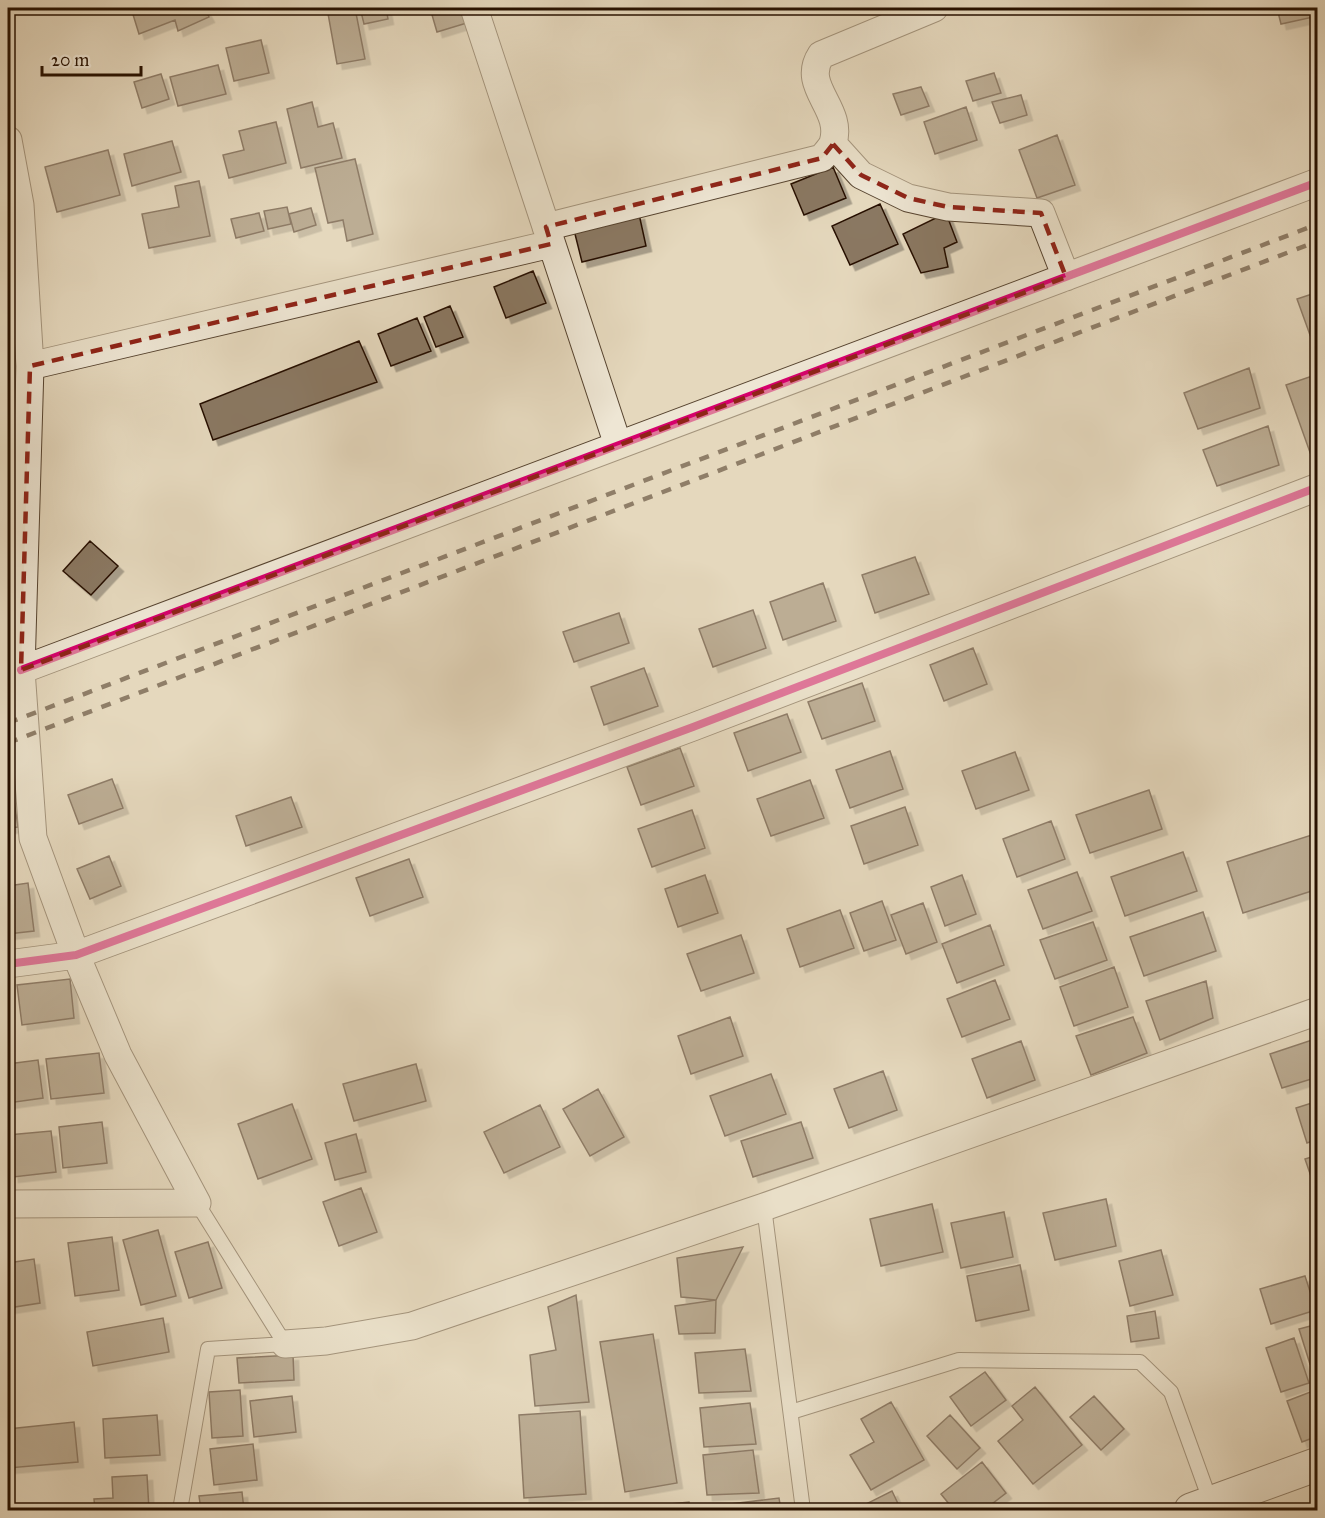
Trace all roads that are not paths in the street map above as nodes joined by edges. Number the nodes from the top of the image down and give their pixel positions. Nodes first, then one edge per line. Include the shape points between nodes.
1 (474, 8) edge
2 (934, 8) edge
3 (8, 140) edge
4 (833, 144) junction
5 (1317, 182) edge
6 (548, 236) junction
7 (1066, 277) junction
8 (30, 366) junction
9 (618, 445) junction
10 (1317, 487) edge
11 (17, 680) edge
12 (76, 955) junction
13 (8, 964) edge
14 (1317, 1011) edge
15 (197, 1203) junction
16 (8, 1204) edge
17 (764, 1207) junction
18 (285, 1344) junction
19 (791, 1412) junction
20 (1317, 1464) edge
21 (1201, 1507) edge
22 (180, 1510) edge
23 (804, 1510) edge

1 - 6 street
2 - 4 street via 821,55 814,79 835,121
3 - 8 street via 20,205
4 - 6 street via 822,158
4 - 7 street via 861,175 908,198 948,207 1041,213
5 - 7 street
6 - 8 street
6 - 9 street
7 - 9 street
8 - 11 street
9 - 11 street
10 - 12 street via 693,728
11 - 12 street via 33,838
12 - 13 street
12 - 15 street via 118,1055
14 - 17 street
15 - 16 street
15 - 18 lane
17 - 18 street via 412,1326
17 - 19 lane
18 - 22 lane via 208,1348
19 - 21 lane via 959,1359 1140,1362 1171,1392
19 - 23 lane
20 - 21 street

